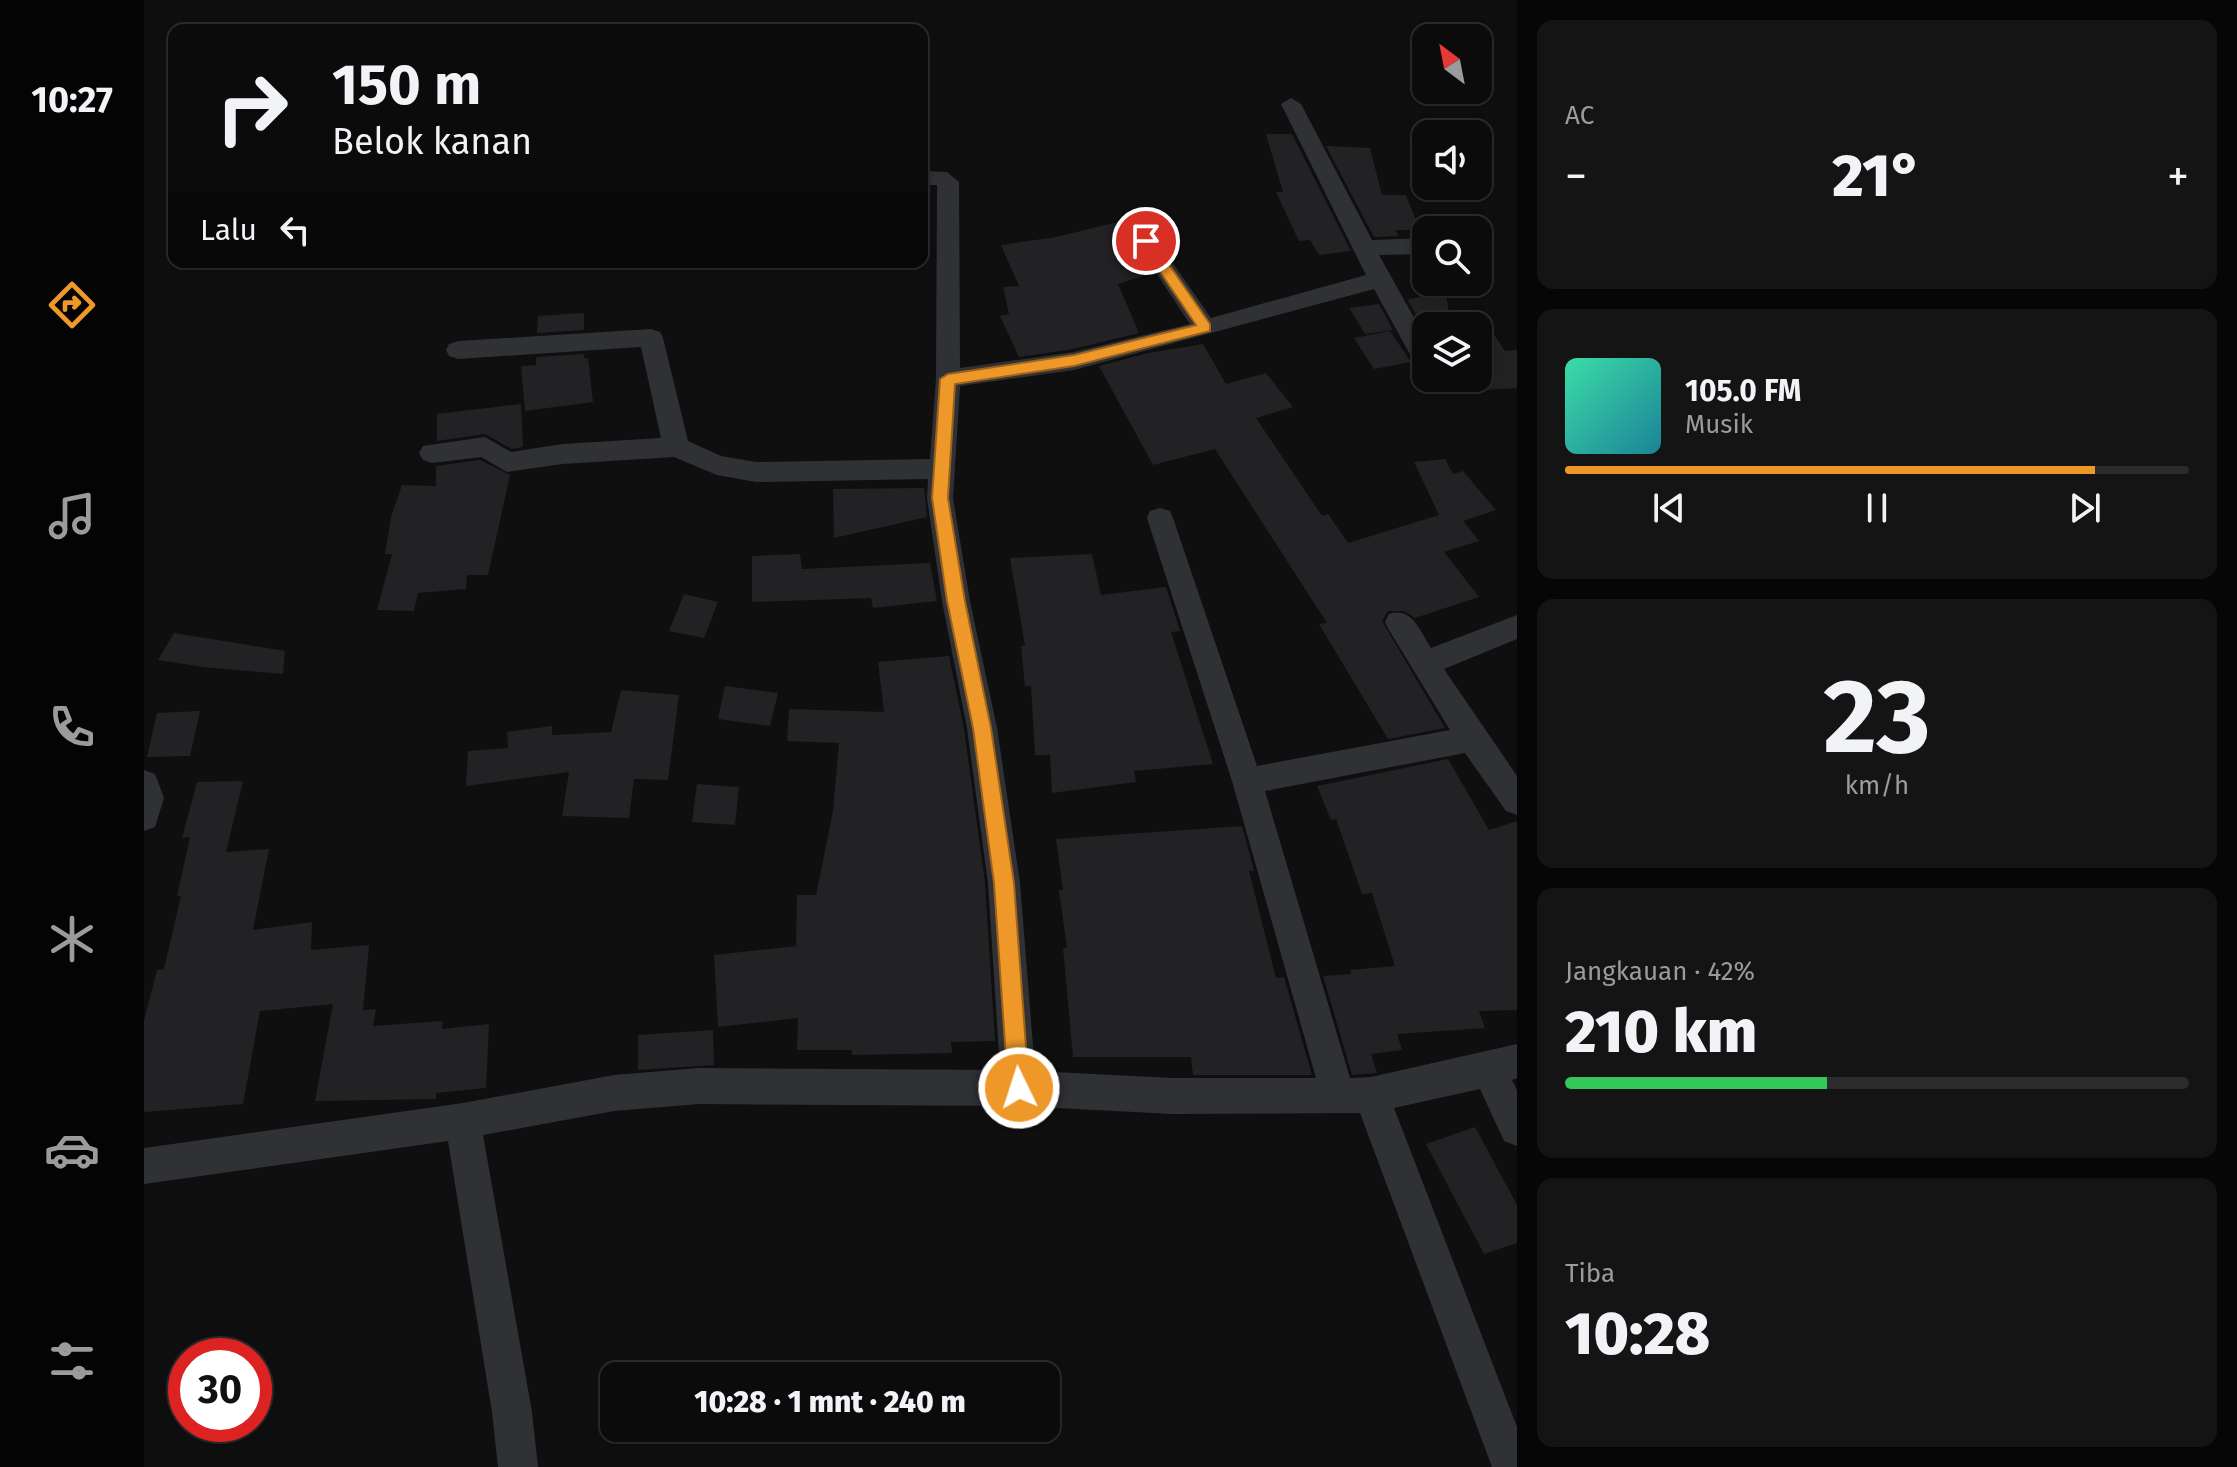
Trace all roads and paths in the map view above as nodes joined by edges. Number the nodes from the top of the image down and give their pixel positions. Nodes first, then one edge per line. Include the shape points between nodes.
1 (1291, 104) dead end
2 (928, 178) edge
3 (1146, 241) dead end
4 (1412, 246) edge
5 (1366, 248) junction
6 (1380, 279) junction
7 (1205, 328) junction
8 (1412, 336) edge
9 (458, 350) dead end
10 (948, 379) junction
11 (676, 447) junction
12 (432, 453) dead end
13 (940, 469) junction
14 (1160, 518) dead end
15 (1399, 622) dead end
16 (1517, 627) edge
17 (1426, 663) junction
18 (1472, 739) junction
19 (1247, 781) junction
20 (144, 784) edge
21 (1517, 801) edge
22 (144, 817) edge
23 (1503, 1066) edge
24 (1019, 1088) junction
25 (1355, 1095) junction
26 (463, 1121) junction
27 (1517, 1128) edge
28 (144, 1166) edge
29 (518, 1467) edge
30 (1512, 1467) edge

1 - 5 street
2 - 10 street via 948,182
3 - 7 street
4 - 5 street
5 - 6 street
6 - 7 street
6 - 8 street
7 - 10 street via 1074,361
9 - 11 street via 651,338
10 - 13 street
11 - 12 street via 507,462 485,447
11 - 13 street via 717,465 756,472
13 - 24 street via 940,498 1004,883
14 - 19 street
15 - 17 street
16 - 17 street
17 - 18 street
18 - 19 street
18 - 21 street
19 - 25 street
20 - 22 street via 149,798
23 - 25 street
23 - 27 street
24 - 25 street via 1172,1096
24 - 26 street via 699,1086 614,1093
25 - 30 street
26 - 28 street
26 - 29 street

